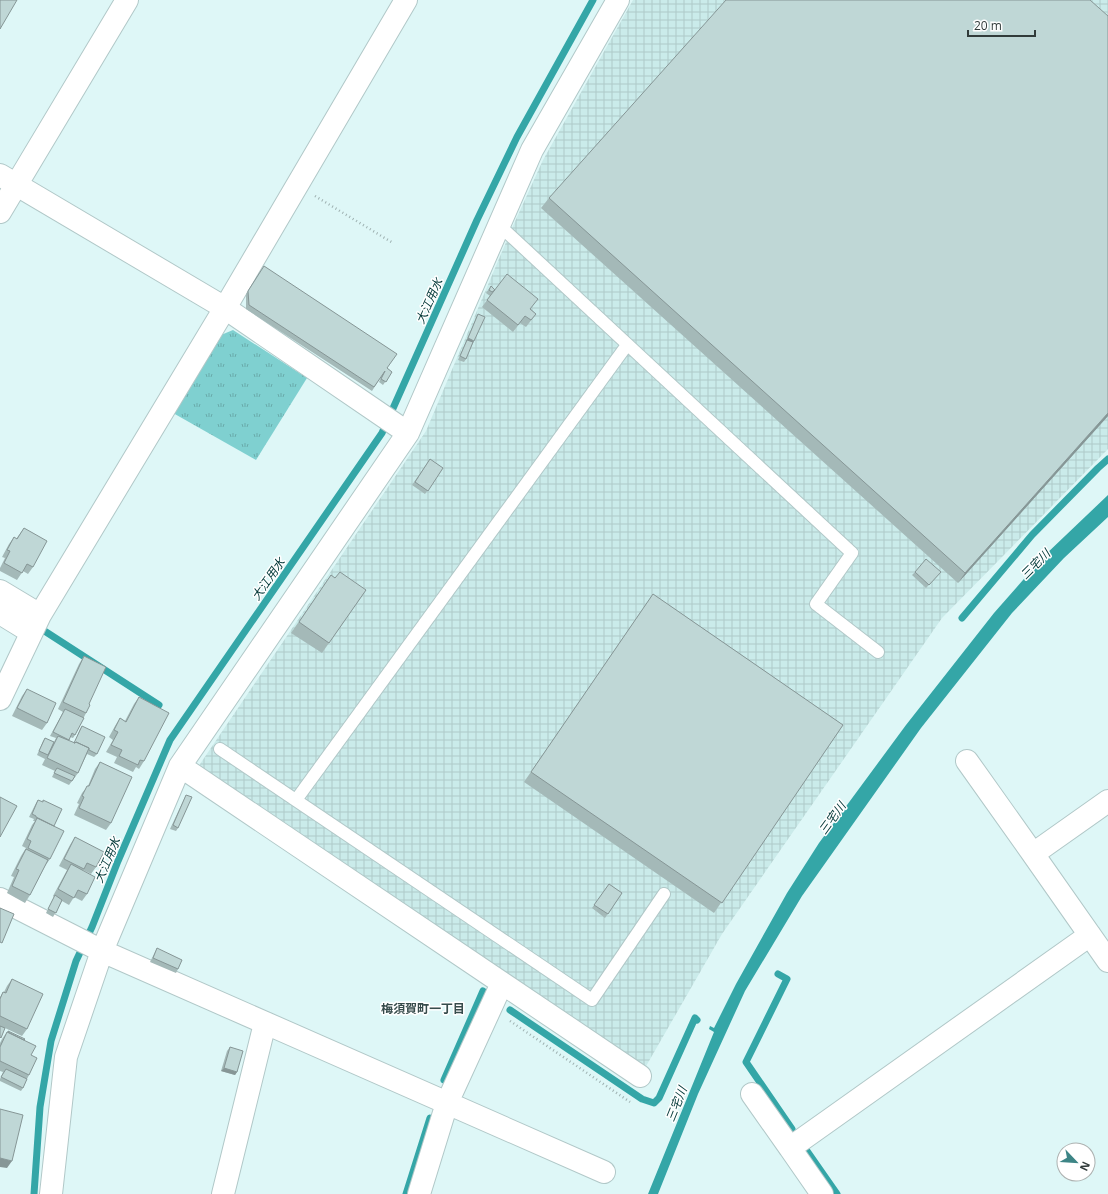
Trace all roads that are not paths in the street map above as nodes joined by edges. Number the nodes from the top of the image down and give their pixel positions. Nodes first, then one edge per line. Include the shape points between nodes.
1 (127, 0) edge
2 (618, 0) edge
3 (403, 1) edge
4 (8, 180) edge
5 (0, 212) edge
6 (499, 225) junction
7 (225, 308) junction
8 (628, 345) junction
9 (396, 424) junction
10 (0, 591) edge
11 (0, 613) edge
12 (35, 623) junction
13 (878, 652) dead end
14 (0, 699) edge
15 (220, 749) dead end
16 (967, 761) dead end
17 (180, 766) junction
18 (296, 800) junction
19 (1108, 801) edge
20 (1033, 854) junction
21 (664, 894) dead end
22 (0, 899) edge
23 (1090, 935) junction
24 (91, 946) junction
25 (1108, 961) edge
26 (502, 982) junction
27 (265, 1023) junction
28 (640, 1076) dead end
29 (752, 1094) dead end
30 (447, 1103) junction
31 (790, 1148) junction
32 (604, 1172) dead end
33 (51, 1194) edge
34 (223, 1194) edge
35 (420, 1194) edge
36 (822, 1194) edge

1 - 4 street
2 - 6 street via 532,150
3 - 7 street
4 - 5 street
4 - 7 street
6 - 8 lane
6 - 9 street
7 - 9 street
7 - 12 street
8 - 13 lane via 852,553 816,604
8 - 18 lane
9 - 17 street
10 - 12 street
11 - 12 street
12 - 14 street
15 - 18 lane
16 - 20 street
17 - 24 street
17 - 26 street
18 - 21 lane via 592,1000
19 - 20 street
20 - 23 street
22 - 24 street
23 - 25 street
23 - 31 street
24 - 27 street
24 - 33 street via 66,1057
26 - 28 street
26 - 30 street
27 - 30 street
27 - 34 street
29 - 31 street
30 - 32 street
30 - 35 street
31 - 36 street

